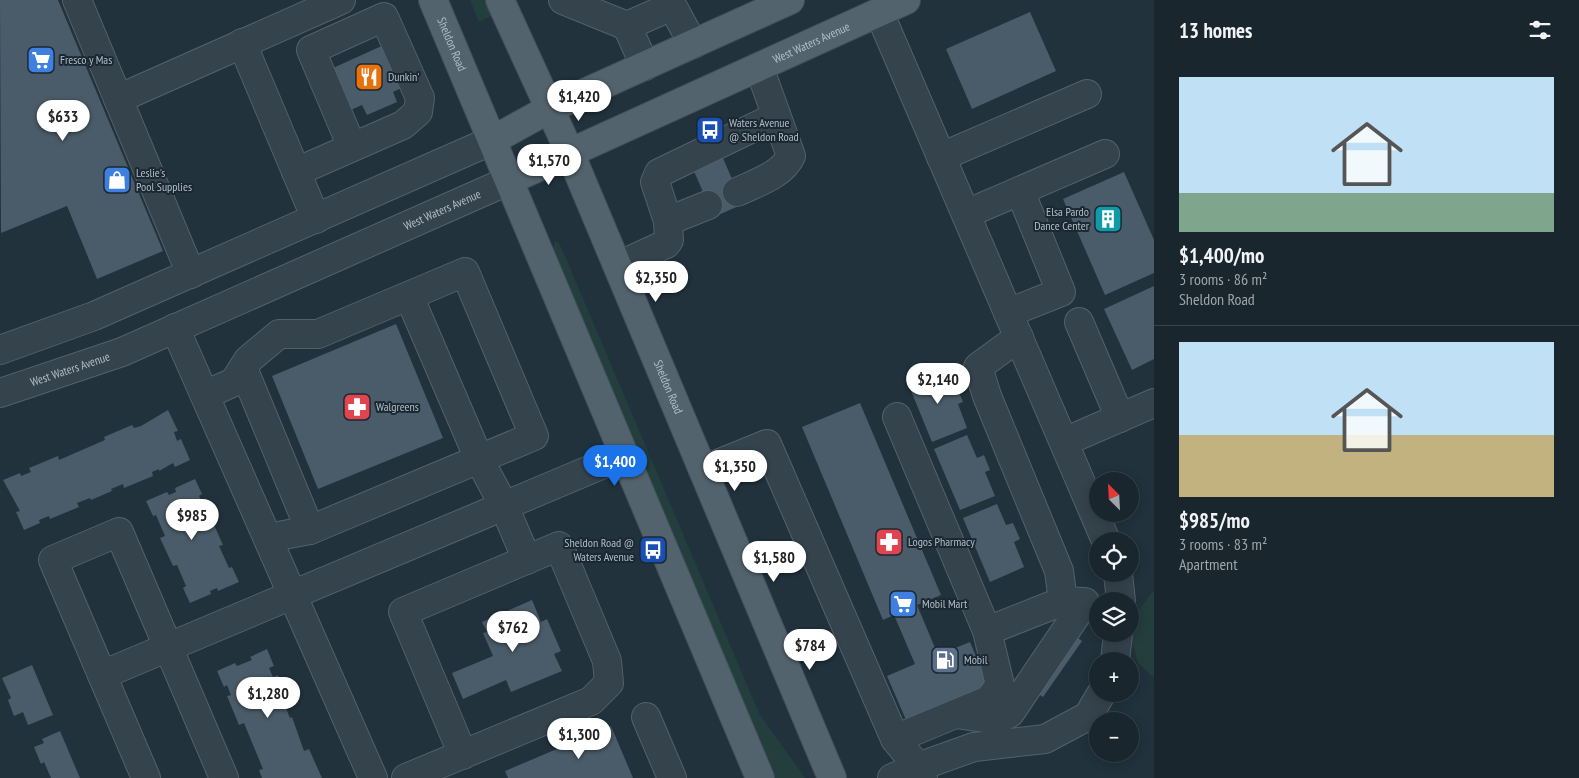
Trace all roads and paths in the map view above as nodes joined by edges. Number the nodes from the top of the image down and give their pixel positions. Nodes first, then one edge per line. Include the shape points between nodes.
1 (78, 0) edge
2 (340, 0) edge
3 (432, 0) edge
4 (500, 0) edge
5 (790, 0) edge
6 (906, 0) edge
7 (567, 1) edge
8 (670, 3) edge
9 (879, 12) junction
10 (613, 14) edge
11 (379, 16) edge
12 (242, 43) junction
13 (693, 44) junction
14 (645, 66) junction
15 (760, 67) junction
16 (1087, 94) dead end
17 (118, 99) junction
18 (549, 109) junction
19 (775, 117) junction
20 (348, 137) junction
21 (493, 140) junction
22 (570, 153) junction
23 (1105, 154) dead end
24 (941, 157) junction
25 (296, 172) junction
26 (510, 180) junction
27 (1020, 191) junction
28 (738, 192) dead end
29 (708, 205) dead end
30 (966, 214) junction
31 (316, 219) junction
32 (668, 221) junction
33 (618, 266) junction
34 (191, 274) junction
35 (408, 296) junction
36 (1079, 322) dead end
37 (1014, 325) junction
38 (175, 328) junction
39 (0, 349) edge
40 (243, 368) junction
41 (0, 393) edge
42 (204, 395) junction
43 (1154, 403) edge
44 (897, 416) dead end
45 (1120, 418) junction
46 (1064, 442) junction
47 (625, 455) junction
48 (479, 459) junction
49 (703, 470) junction
50 (504, 506) junction
51 (310, 530) junction
52 (1102, 532) edge
53 (268, 538) junction
54 (527, 560) junction
55 (293, 595) junction
56 (1082, 602) edge
57 (987, 631) junction
58 (168, 647) junction
59 (102, 675) junction
60 (1096, 702) edge
61 (954, 714) junction
62 (646, 717) dead end
63 (895, 739) junction
64 (463, 755) junction
65 (920, 772) edge
66 (146, 778) edge
67 (224, 778) edge
68 (373, 778) edge
69 (406, 778) edge
70 (672, 778) edge
71 (760, 778) edge
72 (832, 778) edge
73 (892, 778) edge

1 - 17 street
2 - 12 street
3 - 21 main road, Sheldon Road
4 - 18 main road, Sheldon Road
5 - 13 main road
6 - 9 main road, West Waters Avenue
7 - 10 street
8 - 10 street
8 - 13 street
9 - 15 main road, West Waters Avenue
9 - 24 street
10 - 14 street
11 - 20 street via 332,57 329,69 346,112
11 - 20 street via 420,98 418,112 403,125
12 - 17 street
12 - 25 street
13 - 14 main road
14 - 18 main road
15 - 19 street
15 - 22 main road, West Waters Avenue
16 - 24 street
17 - 34 street
18 - 21 main road
18 - 22 main road, Sheldon Road
19 - 28 street via 791,156 787,164 771,176
19 - 32 street via 659,173 655,182
20 - 25 street
21 - 26 main road, Sheldon Road
21 - 31 street
22 - 26 main road, West Waters Avenue
22 - 33 main road, Sheldon Road
23 - 27 street
24 - 30 street
25 - 31 street
26 - 38 street, West Waters Avenue
26 - 47 main road, Sheldon Road
27 - 30 street
27 - 37 street via 1061,292
29 - 32 street
30 - 37 street
31 - 34 street
32 - 33 street via 669,240 666,244
33 - 49 main road, Sheldon Road
34 - 39 street via 94,316
35 - 40 street via 318,334 279,334
35 - 48 street
35 - 48 street via 465,272 534,436
36 - 45 street
37 - 46 street
37 - 56 street via 978,367 1059,571
38 - 41 street, West Waters Avenue via 122,352
38 - 42 street
40 - 42 street via 234,382
40 - 51 street
42 - 53 street
43 - 45 street
44 - 57 street
45 - 46 street
46 - 52 street
47 - 50 street
47 - 71 main road, Sheldon Road
48 - 50 street
48 - 51 street
49 - 63 street via 767,444
49 - 72 main road, Sheldon Road
50 - 54 street
50 - 55 street
51 - 53 street
53 - 55 street
54 - 64 street via 404,612
54 - 64 street via 559,546 607,661 609,684 591,701
55 - 58 street
55 - 68 street
56 - 57 street
56 - 61 street via 1010,713 998,720
57 - 61 street via 1000,685 989,700
58 - 59 street
58 - 59 street via 119,532 53,560
58 - 67 street
59 - 66 street
60 - 65 street via 1088,716 1045,739 974,747
61 - 63 street
62 - 70 street
63 - 65 street
64 - 69 street
65 - 73 street

